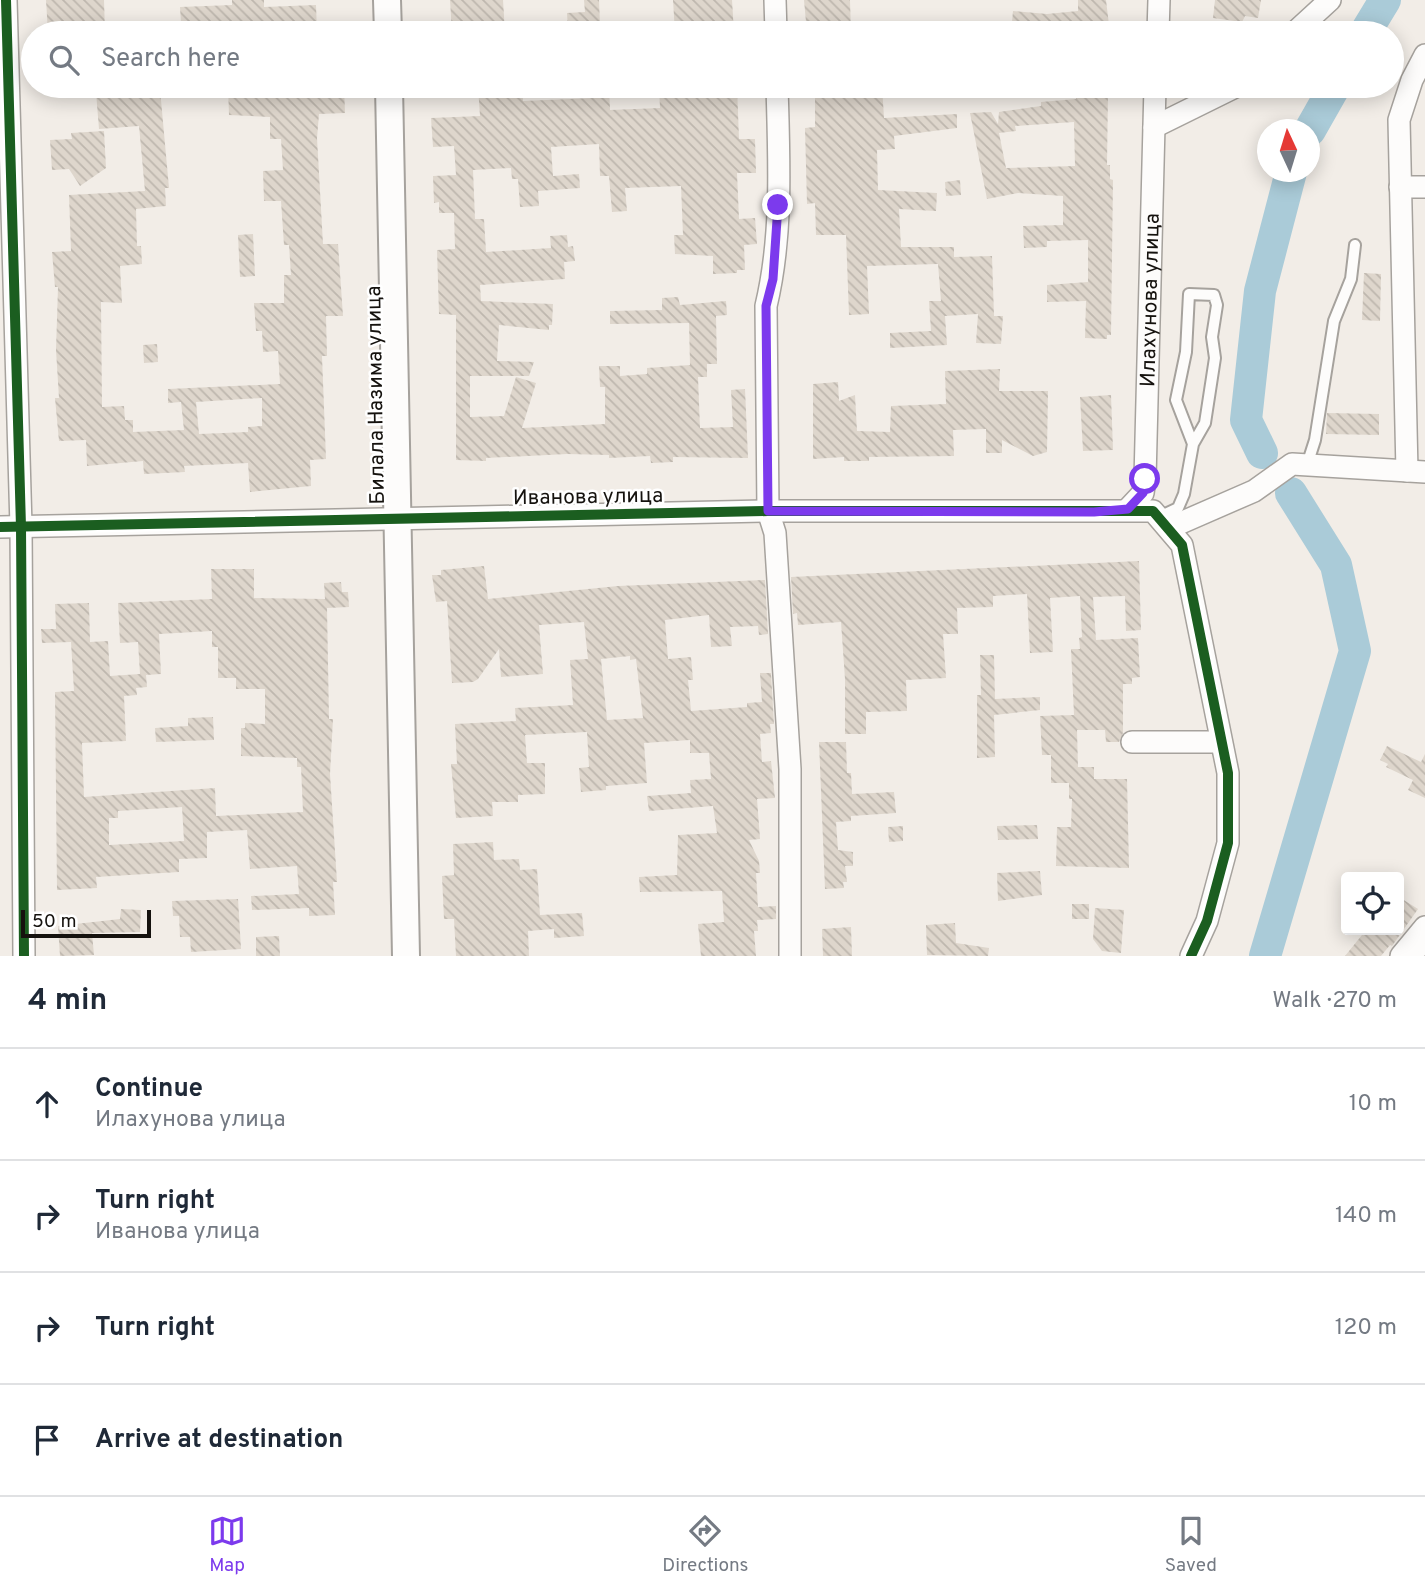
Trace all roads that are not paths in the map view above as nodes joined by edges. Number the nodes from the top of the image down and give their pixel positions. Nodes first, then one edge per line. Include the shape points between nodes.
1 (6, 0) edge
2 (387, 0) edge
3 (775, 0) edge
4 (1159, 0) edge
5 (1330, 0) edge
6 (388, 21) edge
7 (776, 21) edge
8 (1158, 21) edge
9 (1307, 21) edge
10 (1425, 55) edge
11 (389, 98) edge
12 (777, 98) edge
13 (1155, 98) edge
14 (1213, 98) edge
15 (1154, 127) junction
16 (1400, 187) junction
17 (1425, 187) edge
18 (1355, 245) dead end
19 (1193, 444) junction
20 (1299, 465) junction
21 (1416, 472) edge
22 (1128, 509) junction
23 (768, 511) junction
24 (396, 519) junction
25 (1164, 523) junction
26 (11, 527) edge
27 (1132, 742) dead end
28 (1222, 743) junction
29 (1425, 927) edge
30 (1425, 948) edge
31 (24, 956) edge
32 (406, 956) edge
33 (790, 956) edge
34 (1191, 956) edge
35 (1401, 956) edge
36 (1417, 956) edge

1 - 26 street
2 - 6 street
3 - 7 street
4 - 8 street
5 - 9 street
10 - 16 street via 1399,120
11 - 24 street, Билала Назима улица
12 - 23 street via 778,205 773,279 766,306
13 - 15 street, Илахунова улица
14 - 15 street
15 - 22 street, Илахунова улица via 1145,479 1143,493
16 - 17 street
16 - 21 street
18 - 20 lane via 1351,279 1334,321 1315,440
19 - 19 lane via 1205,423 1211,395 1214,295 1189,294 1186,352 1176,400
19 - 25 lane via 1184,494
20 - 21 street
20 - 25 street via 1254,491
22 - 23 street, Иванова улица
22 - 25 street, Иванова улица via 1153,511
23 - 24 street, Иванова улица
23 - 33 street via 775,533 790,769
24 - 26 street, Иванова улица
24 - 32 street, Билала Назима улица
25 - 28 street via 1182,545
26 - 31 street
27 - 28 street
28 - 34 street via 1228,773 1228,843 1207,921
29 - 35 street
30 - 36 lane

